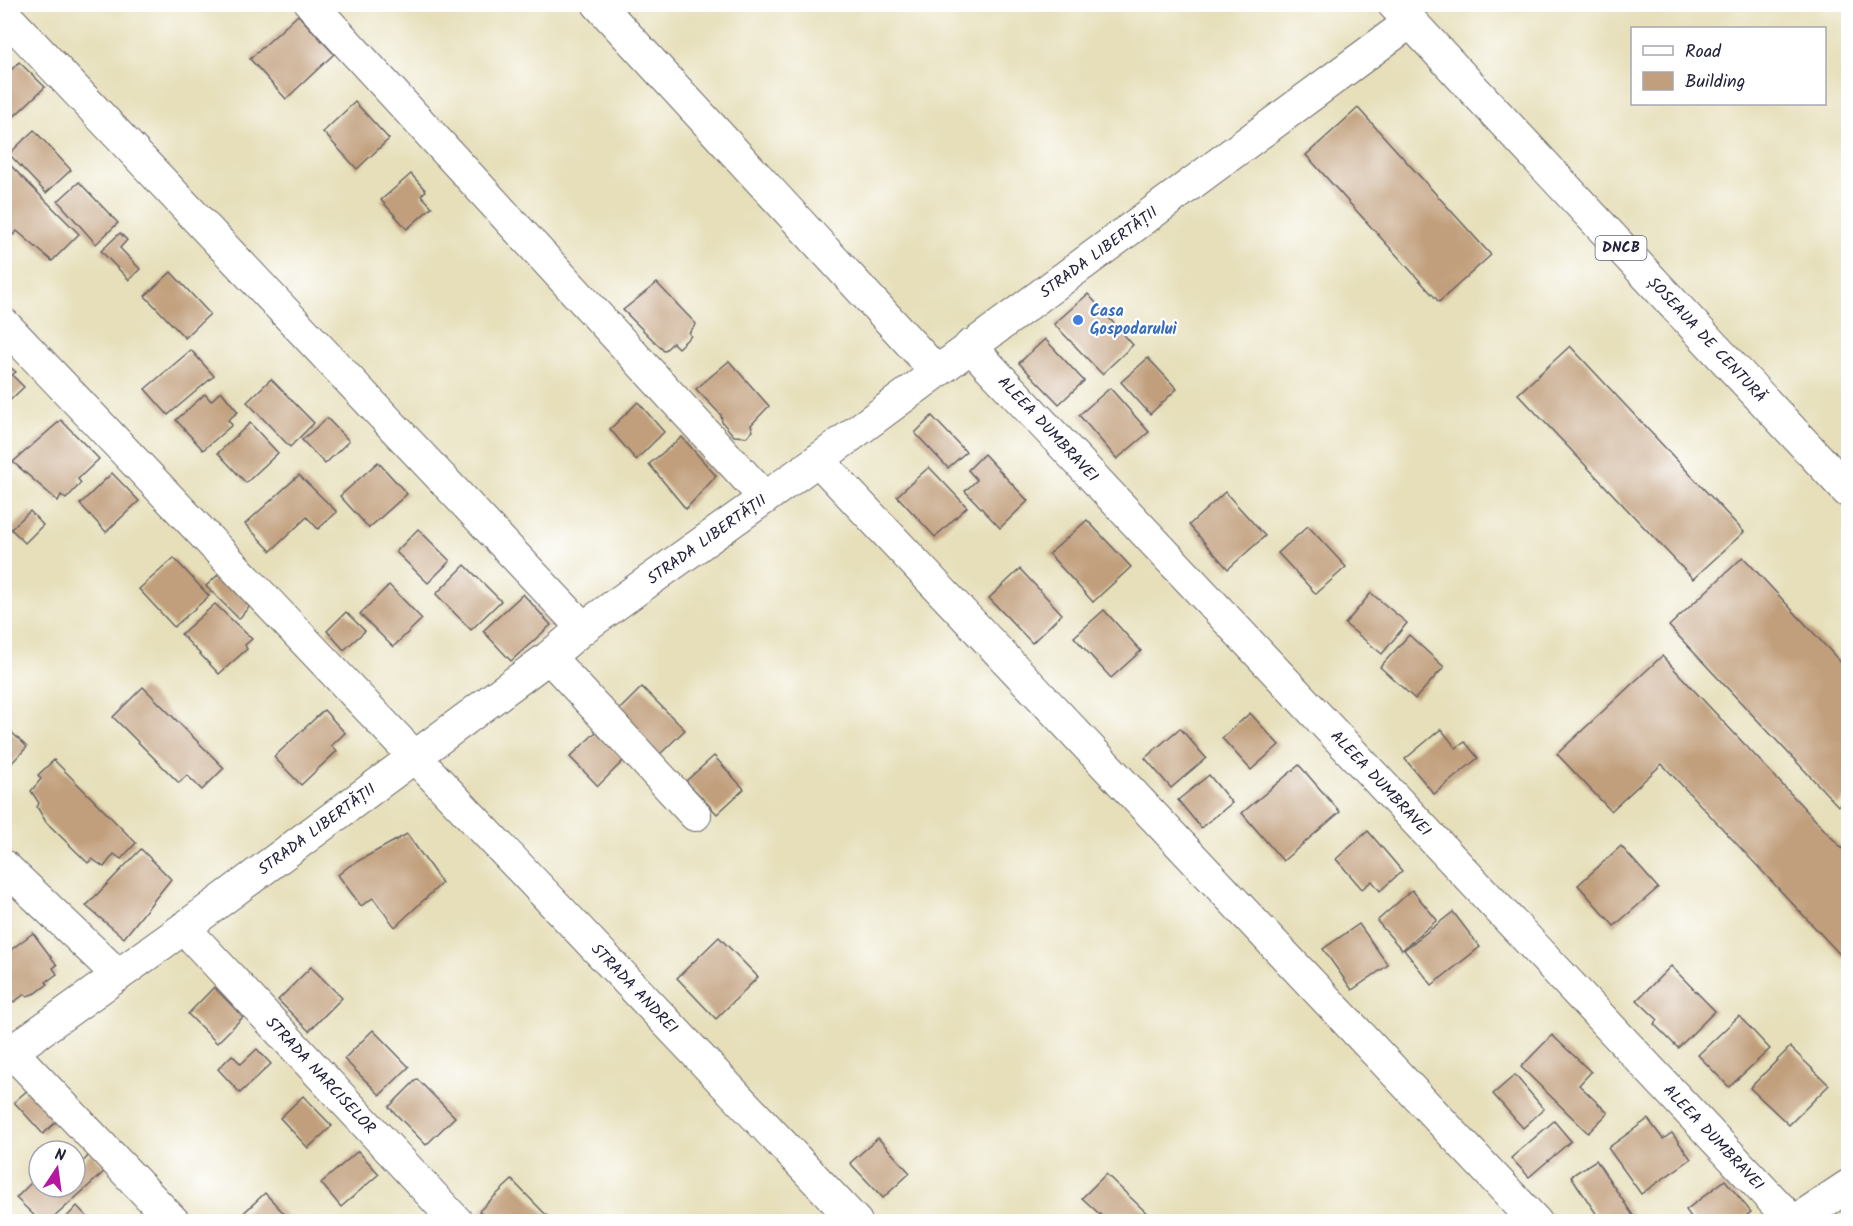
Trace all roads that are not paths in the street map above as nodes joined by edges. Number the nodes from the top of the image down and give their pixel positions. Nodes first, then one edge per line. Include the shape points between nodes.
1 (311, 4) edge
2 (598, 4) edge
3 (1402, 13) edge
4 (4, 14) edge
5 (4, 324) edge
6 (970, 346) junction
7 (936, 371) junction
8 (818, 460) junction
9 (1848, 491) edge
10 (764, 497) junction
11 (584, 628) junction
12 (549, 657) junction
13 (415, 756) junction
14 (695, 815) dead end
15 (4, 866) edge
16 (184, 928) junction
17 (118, 975) junction
18 (8, 1054) edge
19 (1848, 1186) edge
20 (174, 1221) edge
21 (457, 1221) edge
22 (856, 1221) edge
23 (1536, 1221) edge
24 (1794, 1221) edge

1 - 10 street
2 - 7 street
3 - 6 street, STRADA LIBERTĂȚII
3 - 9 main road, ȘOSEAUA DE CENTURĂ / DNCB
4 - 11 street
5 - 13 street, STRADA ANDREI
6 - 7 street, STRADA LIBERTĂȚII
6 - 24 street, ALEEA DUMBRAVEI
7 - 8 street, STRADA LIBERTĂȚII
8 - 10 street, STRADA LIBERTĂȚII
8 - 23 street
10 - 11 street, STRADA LIBERTĂȚII
11 - 12 street, STRADA LIBERTĂȚII
12 - 13 street, STRADA LIBERTĂȚII
12 - 14 street
13 - 16 street, STRADA LIBERTĂȚII
13 - 22 street, STRADA ANDREI
15 - 17 street
16 - 17 street, STRADA LIBERTĂȚII
16 - 21 street, STRADA NARCISELOR
17 - 18 street, STRADA LIBERTĂȚII
18 - 20 street
19 - 24 street

